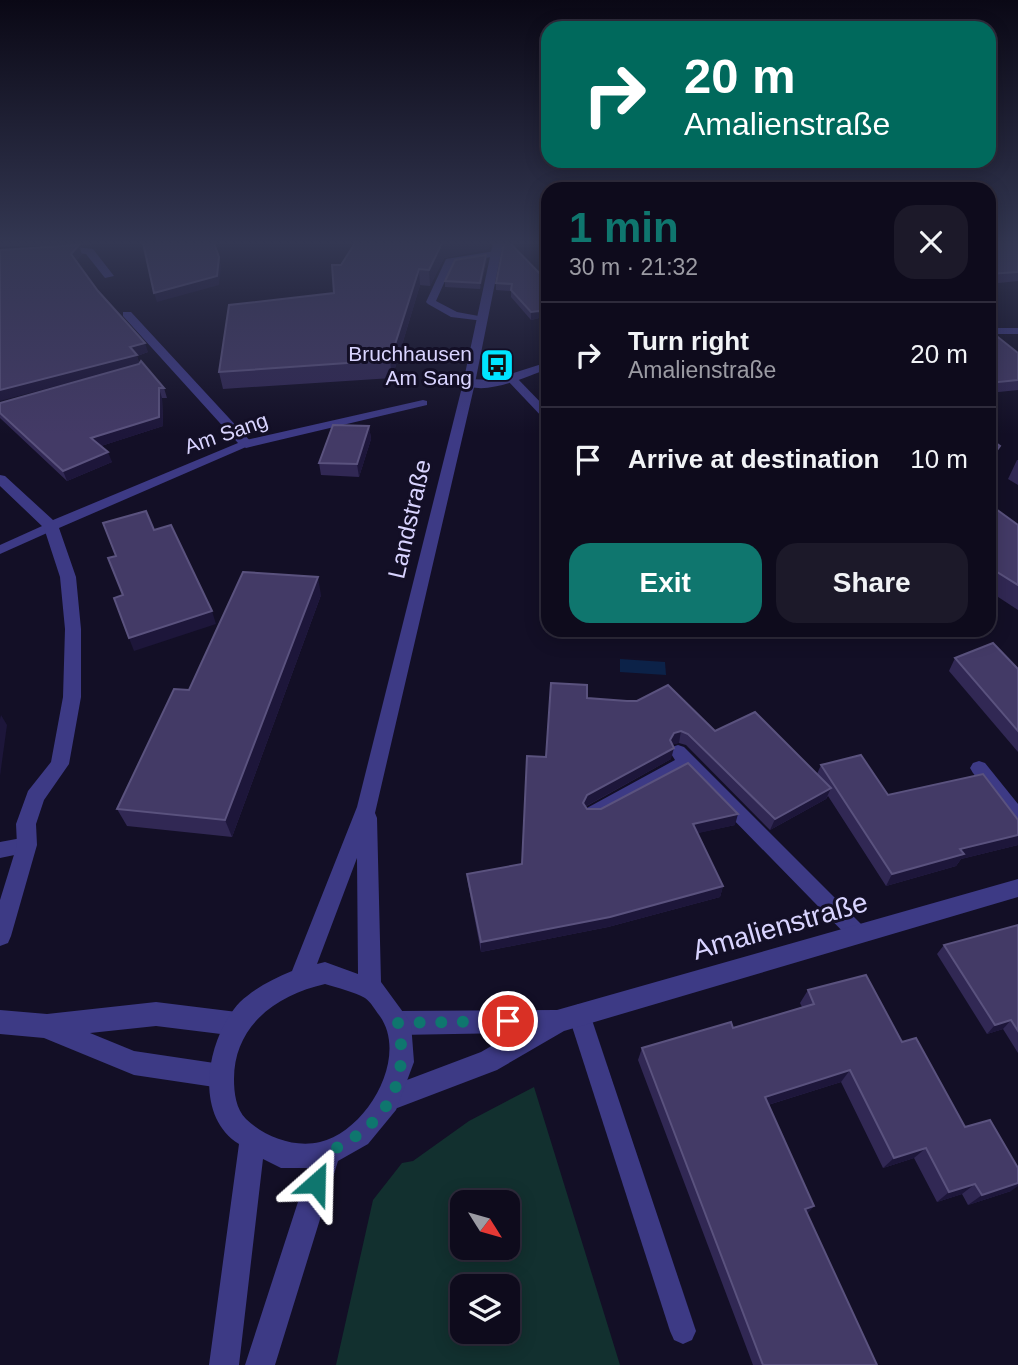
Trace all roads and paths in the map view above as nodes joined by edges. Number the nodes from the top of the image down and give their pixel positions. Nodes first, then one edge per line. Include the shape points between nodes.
1 (439, 307) edge
2 (484, 307) edge
3 (127, 314) dead end
4 (481, 319) junction
5 (1018, 331) edge
6 (996, 335) edge
7 (541, 367) edge
8 (511, 378) junction
9 (469, 383) junction
10 (423, 403) dead end
11 (541, 410) edge
12 (246, 444) junction
13 (0, 480) edge
14 (51, 526) junction
15 (0, 550) edge
16 (979, 768) dead end
17 (367, 807) junction
18 (593, 813) edge
19 (1018, 817) edge
20 (27, 845) junction
21 (0, 850) edge
22 (1018, 888) edge
23 (858, 934) junction
24 (0, 936) edge
25 (301, 976) junction
26 (370, 986) junction
27 (569, 1018) junction
28 (0, 1022) edge
29 (398, 1023) junction
30 (237, 1024) junction
31 (47, 1027) junction
32 (220, 1076) junction
33 (392, 1098) junction
34 (252, 1143) junction
35 (328, 1152) junction
36 (683, 1331) dead end
37 (224, 1365) edge
38 (260, 1365) edge

1 - 4 lane via 454,315
2 - 4 street, Landstraße
3 - 12 street
4 - 9 street, Landstraße
5 - 6 street
7 - 8 street
8 - 9 street via 493,384
8 - 11 lane
9 - 17 street, Landstraße
10 - 12 lane, Am Sang
12 - 14 street, Am Sang
13 - 14 street
14 - 15 lane
14 - 20 street via 68,576 72,697 60,764 35,797 26,824
16 - 19 lane
17 - 25 street, Landstraße
17 - 26 street, Landstraße
18 - 23 lane via 682,757
20 - 21 lane
20 - 24 street
22 - 23 street, Amalienstraße
23 - 27 street, Amalienstraße
25 - 26 street via 349,976
25 - 30 street via 255,1003
26 - 29 street
27 - 29 street, Amalienstraße
27 - 33 street, Amalienstraße via 488,1061
27 - 36 lane
28 - 31 street
29 - 33 street via 403,1046 401,1072
30 - 31 street via 156,1014
30 - 32 street via 225,1049
31 - 32 street via 134,1063
32 - 34 street via 223,1102 234,1125
33 - 35 street via 376,1121 354,1140
34 - 35 street via 274,1154 301,1158
34 - 37 street
35 - 38 street

